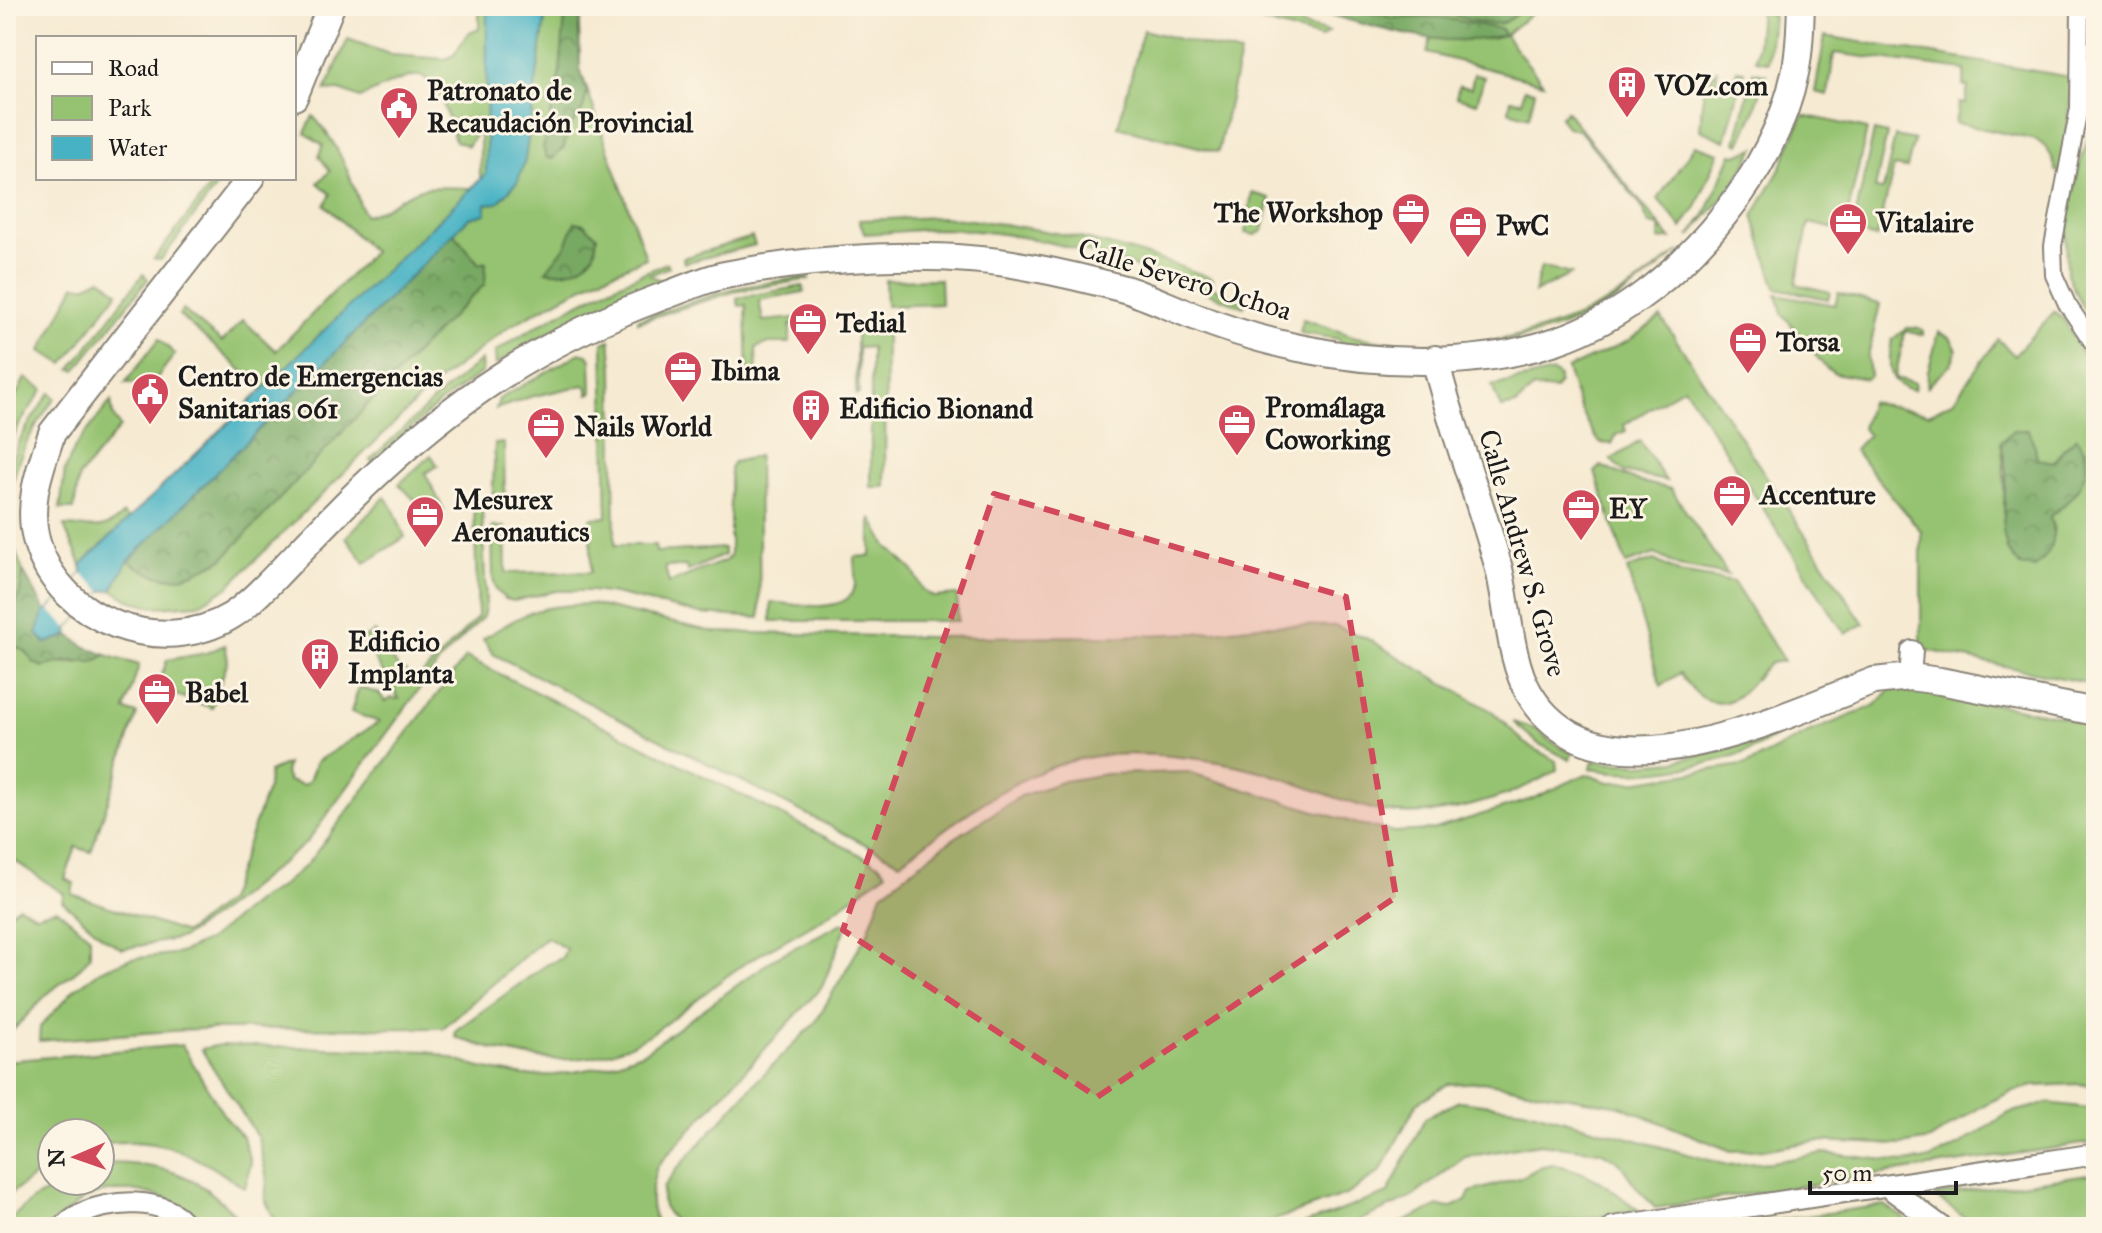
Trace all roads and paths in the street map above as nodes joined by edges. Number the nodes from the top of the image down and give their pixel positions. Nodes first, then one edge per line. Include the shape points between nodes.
1 (331, 6) edge
2 (1801, 6) edge
3 (2080, 6) edge
4 (296, 92) edge
5 (249, 180) edge
6 (2096, 347) edge
7 (1435, 359) junction
8 (2096, 712) edge
9 (2096, 1154) edge
10 (1888, 1187) junction
11 (1670, 1223) edge
12 (63, 1227) edge
13 (187, 1227) edge
14 (1613, 1227) edge
15 (1942, 1227) edge

1 - 4 street
2 - 7 street, Calle Severo Ochoa via 1796,72 1775,132 1745,190 1692,253 1644,295 1557,341 1501,354
3 - 6 street via 2079,108 2053,246 2054,275
5 - 7 street, Calle Severo Ochoa via 52,433 35,484 33,516 46,563 75,600 118,627 150,634 200,630 233,615 429,426 489,382 602,320 719,276 821,261 921,256 1024,266 1132,291 1215,325 1300,348 1348,356
7 - 8 street, Calle Andrew S. Grove via 1506,596 1518,669 1544,714 1564,731 1614,750 1680,745 1756,726 1911,664 1940,681
9 - 10 street
10 - 11 street
10 - 15 street
11 - 14 street
12 - 13 street via 78,1215 144,1203 167,1209

